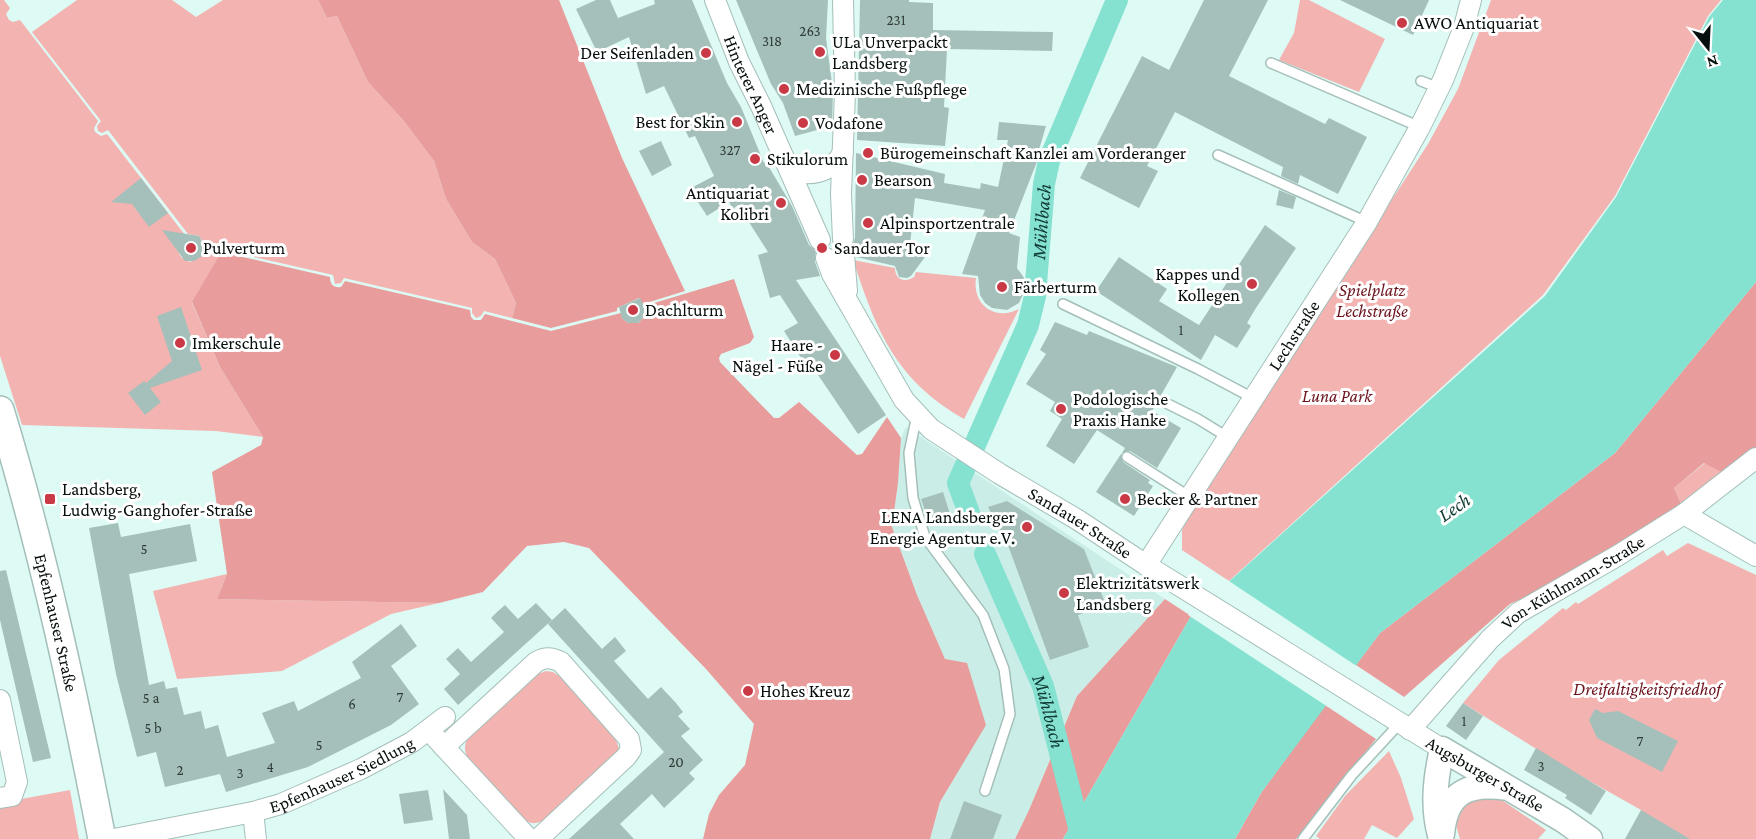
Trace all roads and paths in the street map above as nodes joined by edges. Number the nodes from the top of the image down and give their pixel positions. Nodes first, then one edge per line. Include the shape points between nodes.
1 (715, 0) edge
2 (843, 0) edge
3 (1471, 0) edge
4 (1271, 63) dead end
5 (1420, 127) junction
6 (843, 152) junction
7 (1218, 154) dead end
8 (789, 168) junction
9 (1367, 222) junction
10 (829, 243) junction
11 (1063, 304) dead end
12 (1253, 398) junction
13 (1168, 404) dead end
14 (0, 410) edge
15 (917, 416) junction
16 (1229, 438) junction
17 (1127, 457) dead end
18 (1756, 458) edge
19 (1190, 496) junction
20 (1684, 514) junction
21 (1756, 556) edge
22 (1146, 565) junction
23 (0, 700) edge
24 (445, 717) dead end
25 (1395, 720) junction
26 (429, 731) junction
27 (444, 747) junction
28 (1442, 749) junction
29 (1509, 788) junction
30 (985, 791) dead end
31 (0, 798) edge
32 (252, 812) junction
33 (102, 839) edge
34 (114, 839) edge
35 (256, 839) edge
36 (529, 839) edge
37 (538, 839) edge
38 (1303, 839) edge
39 (1441, 839) edge
40 (1590, 839) edge

1 - 8 street, Hinterer Anger
2 - 6 street
3 - 5 street, Lechstraße via 1464,27 1430,84
4 - 5 lane
5 - 9 street, Lechstraße
6 - 8 street via 839,160 820,171 808,174
6 - 10 street via 841,194
7 - 9 lane
8 - 10 street, Hinterer Anger
9 - 12 street, Lechstraße
10 - 15 street, Sandauer Straße via 830,269 904,400
11 - 12 lane
12 - 16 street, Lechstraße
13 - 16 lane
14 - 33 main road, Epfenhauser Straße via 63,655
15 - 22 street, Sandauer Straße via 954,446
15 - 30 lane via 909,453 913,498 925,537 983,615 1004,669 1010,714
16 - 19 street, Lechstraße
17 - 19 lane
18 - 20 street, Von-Kühlmann-Straße
19 - 22 street, Lechstraße
20 - 21 street
20 - 25 street, Von-Kühlmann-Straße via 1518,612
22 - 25 street, Sandauer Straße
23 - 31 street via 17,782 12,796
24 - 26 street, Epfenhauser Siedlung
25 - 28 street, Augsburger Straße
25 - 38 lane
26 - 27 street, Epfenhauser Siedlung
26 - 32 street, Epfenhauser Siedlung via 361,769 282,804
27 - 36 street, Epfenhauser Siedlung
27 - 37 street via 536,662 543,658 561,662 629,739 631,750
28 - 29 street, Augsburger Straße
28 - 39 street via 1434,794
29 - 39 street via 1475,787 1459,793 1450,805
29 - 40 street, Augsburger Straße
32 - 34 street, Epfenhauser Siedlung
32 - 35 street, Epfenhauser Siedlung

